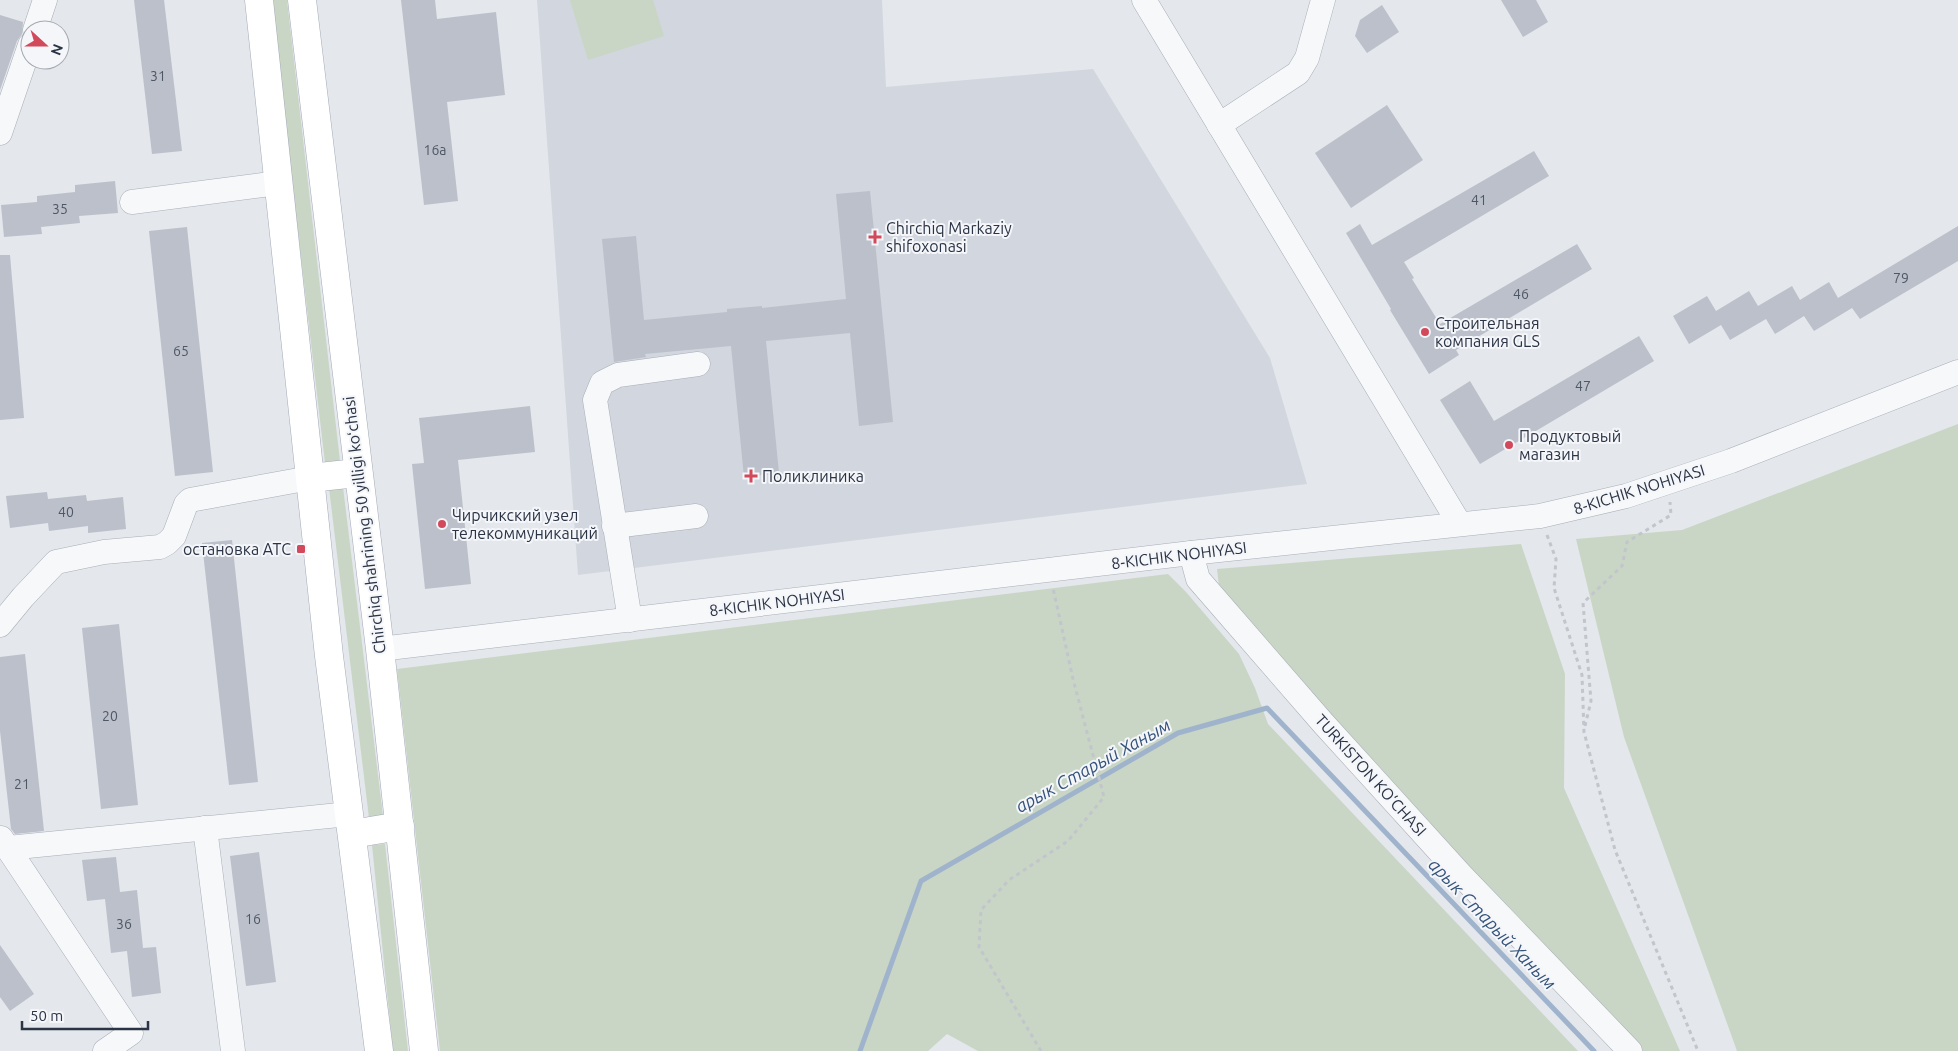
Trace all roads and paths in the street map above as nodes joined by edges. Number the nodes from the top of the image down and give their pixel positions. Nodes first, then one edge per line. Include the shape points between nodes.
1 (45, 0) edge
2 (259, 0) edge
3 (302, 0) edge
4 (1144, 0) edge
5 (1324, 0) edge
6 (38, 20) edge
7 (22, 70) edge
8 (1219, 124) junction
9 (0, 134) edge
10 (278, 183) junction
11 (132, 202) dead end
12 (698, 364) dead end
13 (1958, 372) edge
14 (357, 473) junction
15 (310, 478) junction
16 (1669, 481) junction
17 (696, 516) dead end
18 (1540, 516) junction
19 (1459, 523) junction
20 (614, 526) junction
21 (1191, 553) junction
22 (1049, 570) junction
23 (630, 620) junction
24 (0, 625) edge
25 (380, 649) junction
26 (1584, 732) junction
27 (351, 824) junction
28 (400, 826) junction
29 (205, 828) junction
30 (4, 843) edge
31 (105, 1051) edge
32 (233, 1051) edge
33 (379, 1051) edge
34 (424, 1051) edge
35 (1041, 1051) edge
36 (1630, 1051) edge
37 (1698, 1051) edge

1 - 6 street
2 - 10 main road
3 - 14 main road, Chirchiq shahrining 50 yilligi koʻchasi
4 - 8 street
5 - 8 street via 1307,58 1298,73
7 - 9 street
8 - 19 street
10 - 11 street
10 - 15 main road
12 - 20 street via 618,375 602,383 595,400
13 - 16 street, 8-KICHIK NOHIYASI via 1731,461
14 - 15 main road
14 - 25 main road, Chirchiq shahrining 50 yilligi koʻchasi
15 - 24 street via 190,500 174,536 160,547 104,552 56,562
15 - 27 main road
16 - 18 street, 8-KICHIK NOHIYASI via 1626,496
16 - 26 path via 1671,515 1627,542 1622,566 1583,603 1591,701
17 - 20 street
18 - 19 street, 8-KICHIK NOHIYASI
18 - 26 path via 1556,559 1554,588 1582,675
19 - 21 street, 8-KICHIK NOHIYASI
20 - 23 street
21 - 22 street, 8-KICHIK NOHIYASI
21 - 36 street, TURKISTON KO‘CHASI via 1198,579 1323,723 1461,875
22 - 23 street, 8-KICHIK NOHIYASI
22 - 35 path via 1073,680 1104,797 1068,840 1009,880 981,910 979,947
23 - 25 street, 8-KICHIK NOHIYASI
25 - 28 main road, Chirchiq shahrining 50 yilligi koʻchasi
26 - 37 path via 1615,850
27 - 28 main road
27 - 29 street
27 - 33 main road
28 - 34 main road, Chirchiq shahrining 50 yilligi koʻchasi
29 - 30 street
29 - 32 street
30 - 31 street via 131,1033

